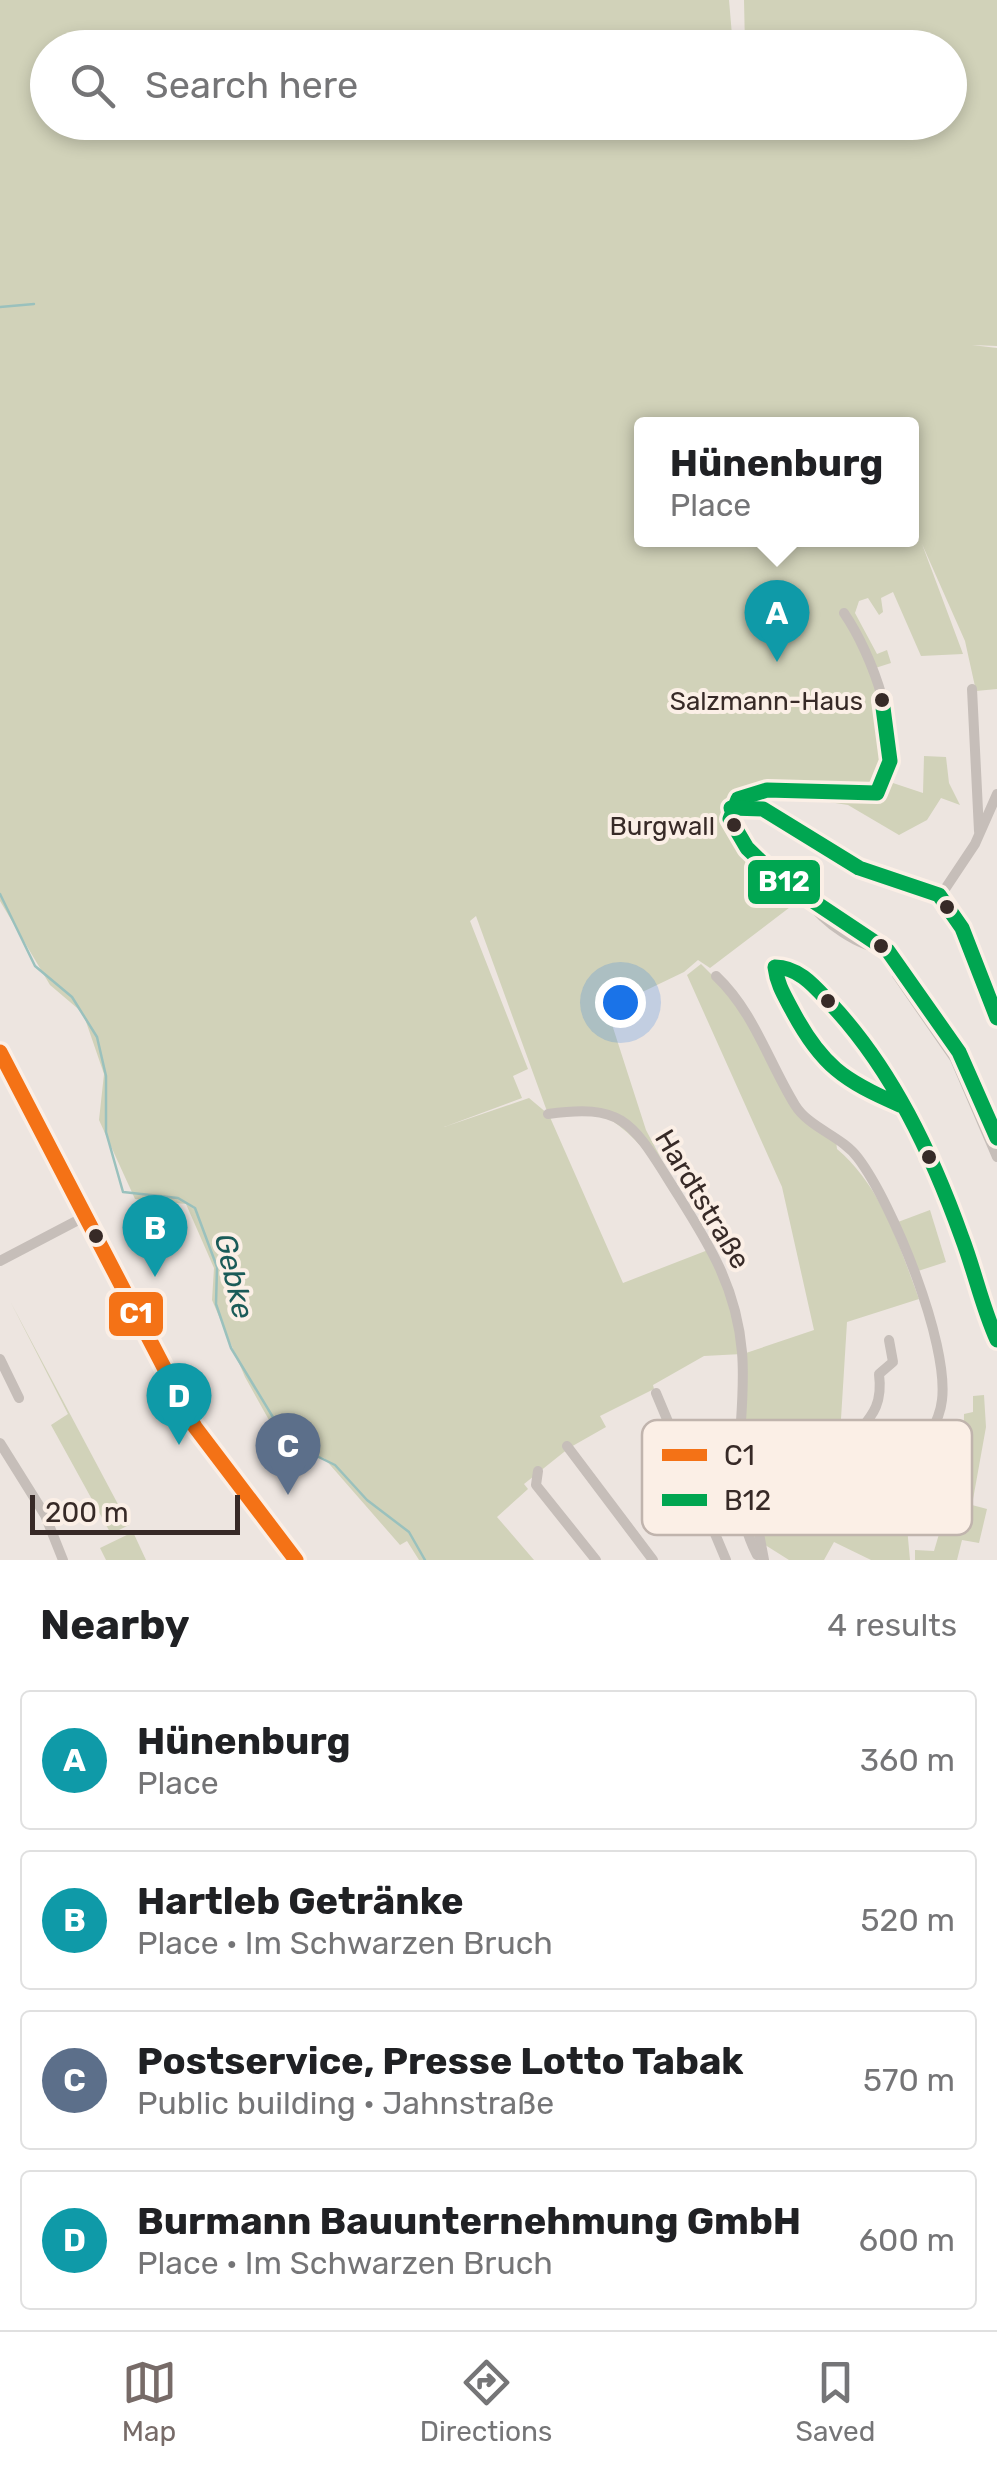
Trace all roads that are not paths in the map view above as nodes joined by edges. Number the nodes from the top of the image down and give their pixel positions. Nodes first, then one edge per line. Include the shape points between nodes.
1 (844, 613) dead end
2 (972, 689) dead end
3 (997, 794) edge
4 (743, 801) junction
5 (979, 837) junction
6 (946, 885) junction
7 (927, 891) junction
8 (943, 898) junction
9 (881, 950) junction
10 (716, 976) dead end
11 (997, 1018) edge
12 (0, 1052) edge
13 (900, 1105) junction
14 (548, 1114) dead end
15 (997, 1138) edge
16 (997, 1157) edge
17 (84, 1217) junction
18 (0, 1261) edge
19 (889, 1340) dead end
20 (997, 1340) edge
21 (0, 1359) edge
22 (656, 1393) dead end
23 (20, 1398) dead end
24 (667, 1420) edge
25 (741, 1420) edge
26 (868, 1420) edge
27 (936, 1420) edge
28 (0, 1443) edge
29 (567, 1446) dead end
30 (538, 1471) dead end
31 (716, 1535) edge
32 (750, 1535) edge
33 (758, 1535) edge
34 (63, 1560) edge
35 (296, 1560) edge
36 (596, 1560) edge
37 (654, 1560) edge
38 (726, 1560) edge
39 (762, 1560) edge

1 - 4 street via 879,686 890,755 884,786 868,795 773,790
2 - 5 street
3 - 5 street
4 - 7 street via 780,816 863,870
4 - 9 street via 731,808 733,826 755,857
5 - 6 street
6 - 7 street
6 - 8 street
7 - 8 street
8 - 11 street via 966,935
9 - 15 street via 959,1052
9 - 16 street via 955,1060
10 - 27 street via 743,1006 798,1109 860,1160 913,1270 933,1333 942,1394
12 - 17 street
13 - 13 street via 842,1013 782,967 773,972 825,1067
13 - 20 street via 960,1230
14 - 25 street, Hardtstraße via 601,1110 628,1124 647,1146 726,1273 742,1354
17 - 18 street
17 - 35 street via 171,1384 222,1466
19 - 26 street via 893,1362 874,1371 876,1411
21 - 23 street
22 - 24 street
28 - 34 street via 48,1520
29 - 37 street
30 - 36 street via 536,1484
31 - 38 street
32 - 39 street, Hardtstraße
33 - 39 street

